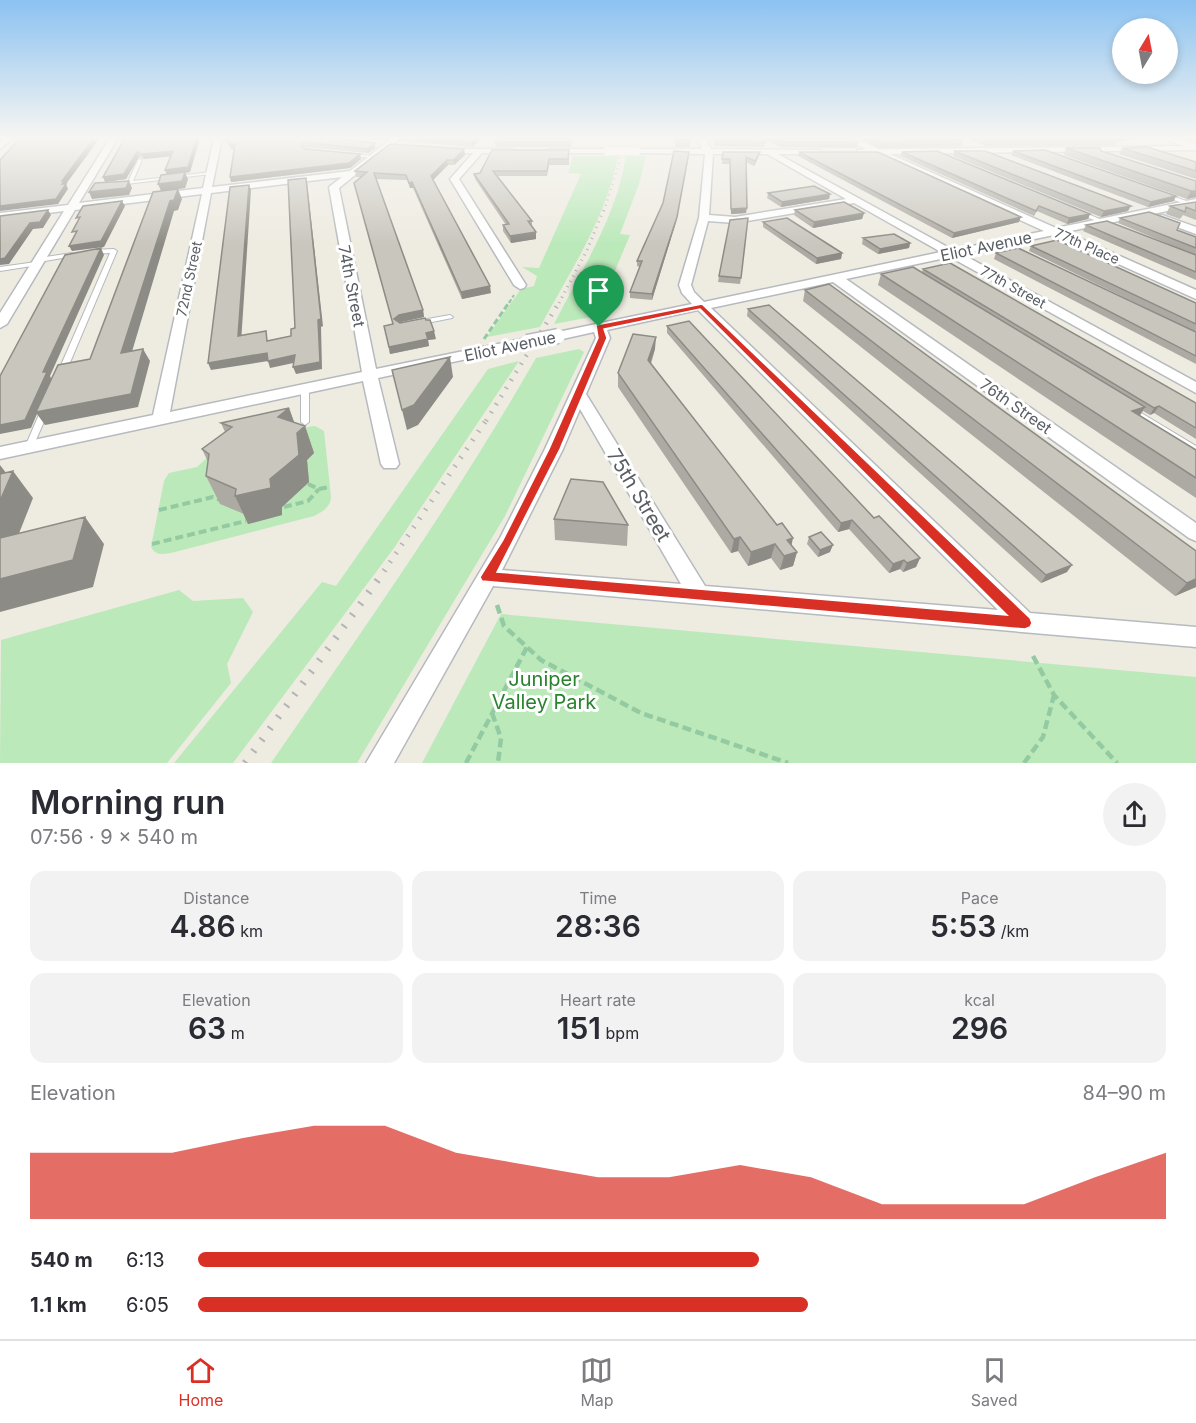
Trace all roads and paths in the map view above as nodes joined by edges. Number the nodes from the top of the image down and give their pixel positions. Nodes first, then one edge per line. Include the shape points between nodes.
1 (211, 173) edge
2 (351, 173) edge
3 (95, 174) edge
4 (134, 174) edge
5 (206, 174) edge
6 (346, 174) edge
7 (460, 174) edge
8 (707, 174) edge
9 (807, 174) edge
10 (927, 174) edge
11 (130, 183) junction
12 (112, 185) edge
13 (207, 191) junction
14 (1164, 195) edge
15 (855, 200) junction
16 (1125, 204) edge
17 (1194, 204) edge
18 (71, 207) junction
19 (1078, 212) edge
20 (1147, 213) junction
21 (0, 216) edge
22 (704, 219) junction
23 (1102, 222) junction
24 (1117, 228) edge
25 (1196, 231) edge
26 (1055, 232) junction
27 (1003, 243) junction
28 (88, 253) edge
29 (952, 253) junction
30 (77, 255) edge
31 (1037, 260) edge
32 (38, 262) junction
33 (897, 265) junction
34 (0, 269) edge
35 (909, 272) edge
36 (836, 278) junction
37 (520, 285) joint
38 (1196, 295) edge
39 (702, 306) junction
40 (450, 317) dead end
41 (0, 324) edge
42 (411, 325) edge
43 (599, 327) junction
44 (482, 340) dead end
45 (370, 376) junction
46 (59, 379) edge
47 (1196, 388) edge
48 (305, 389) junction
49 (578, 393) junction
50 (50, 400) edge
51 (1127, 407) edge
52 (160, 420) junction
53 (306, 422) dead end
54 (29, 447) junction
55 (1196, 450) edge
56 (0, 453) edge
57 (390, 464) dead end
58 (308, 484) dead end
59 (330, 487) dead end
60 (319, 489) junction
61 (220, 500) dead end
62 (284, 507) dead end
63 (159, 510) dead end
64 (246, 521) dead end
65 (1196, 533) edge
66 (152, 544) dead end
67 (487, 577) junction
68 (699, 596) junction
69 (497, 605) dead end
70 (1025, 623) junction
71 (1196, 637) edge
72 (527, 647) junction
73 (1033, 656) dead end
74 (1054, 695) junction
75 (492, 713) junction
76 (379, 763) edge
77 (466, 763) edge
78 (498, 763) edge
79 (788, 763) edge
80 (1024, 763) edge
81 (1117, 763) edge

1 - 13 street, 72nd Street
2 - 45 street, 74th Street via 334,187
3 - 18 street
4 - 11 lane
5 - 11 lane
6 - 13 street
7 - 37 street via 454,179
8 - 22 street
9 - 15 street, 77th Street
10 - 26 street, 77th Place
11 - 12 lane
13 - 18 street
13 - 52 street, 72nd Street
14 - 17 lane
15 - 22 street via 735,220
15 - 29 street, 77th Street
16 - 20 street
17 - 20 street, Eliot Avenue
18 - 21 street
18 - 32 street
19 - 23 lane
20 - 23 street, Eliot Avenue
20 - 25 street
22 - 39 street via 685,285
23 - 24 lane
23 - 26 street, Eliot Avenue
26 - 27 street, Eliot Avenue
26 - 38 street, 77th Place
27 - 29 street, Eliot Avenue
27 - 31 lane
28 - 46 lane via 114,251
29 - 33 street, Eliot Avenue
29 - 47 street, 77th Street
30 - 32 lane
32 - 34 lane
32 - 41 street
33 - 35 lane
33 - 36 street, Eliot Avenue
36 - 39 street, Eliot Avenue
36 - 65 street, 76th Street
37 - 44 path
39 - 43 street, Eliot Avenue
39 - 70 street
40 - 42 lane
43 - 45 street, Eliot Avenue, bridge
43 - 49 street via 603,338
45 - 48 street, Eliot Avenue
45 - 57 street, 74th Street
48 - 52 street, Eliot Avenue
48 - 53 lane
49 - 67 street via 554,449
49 - 68 street, 75th Street
50 - 54 lane
51 - 55 lane
52 - 54 street, Eliot Avenue
54 - 56 street, Eliot Avenue
58 - 60 path
59 - 60 path
60 - 62 path via 308,501
61 - 63 path via 213,497
64 - 66 path
67 - 68 street
67 - 76 street
68 - 70 street
69 - 72 path via 504,626
70 - 71 street
72 - 75 path
72 - 79 path via 541,660 641,713
73 - 74 path
74 - 80 path via 1043,736
74 - 81 path
75 - 77 path
75 - 78 path via 501,738

